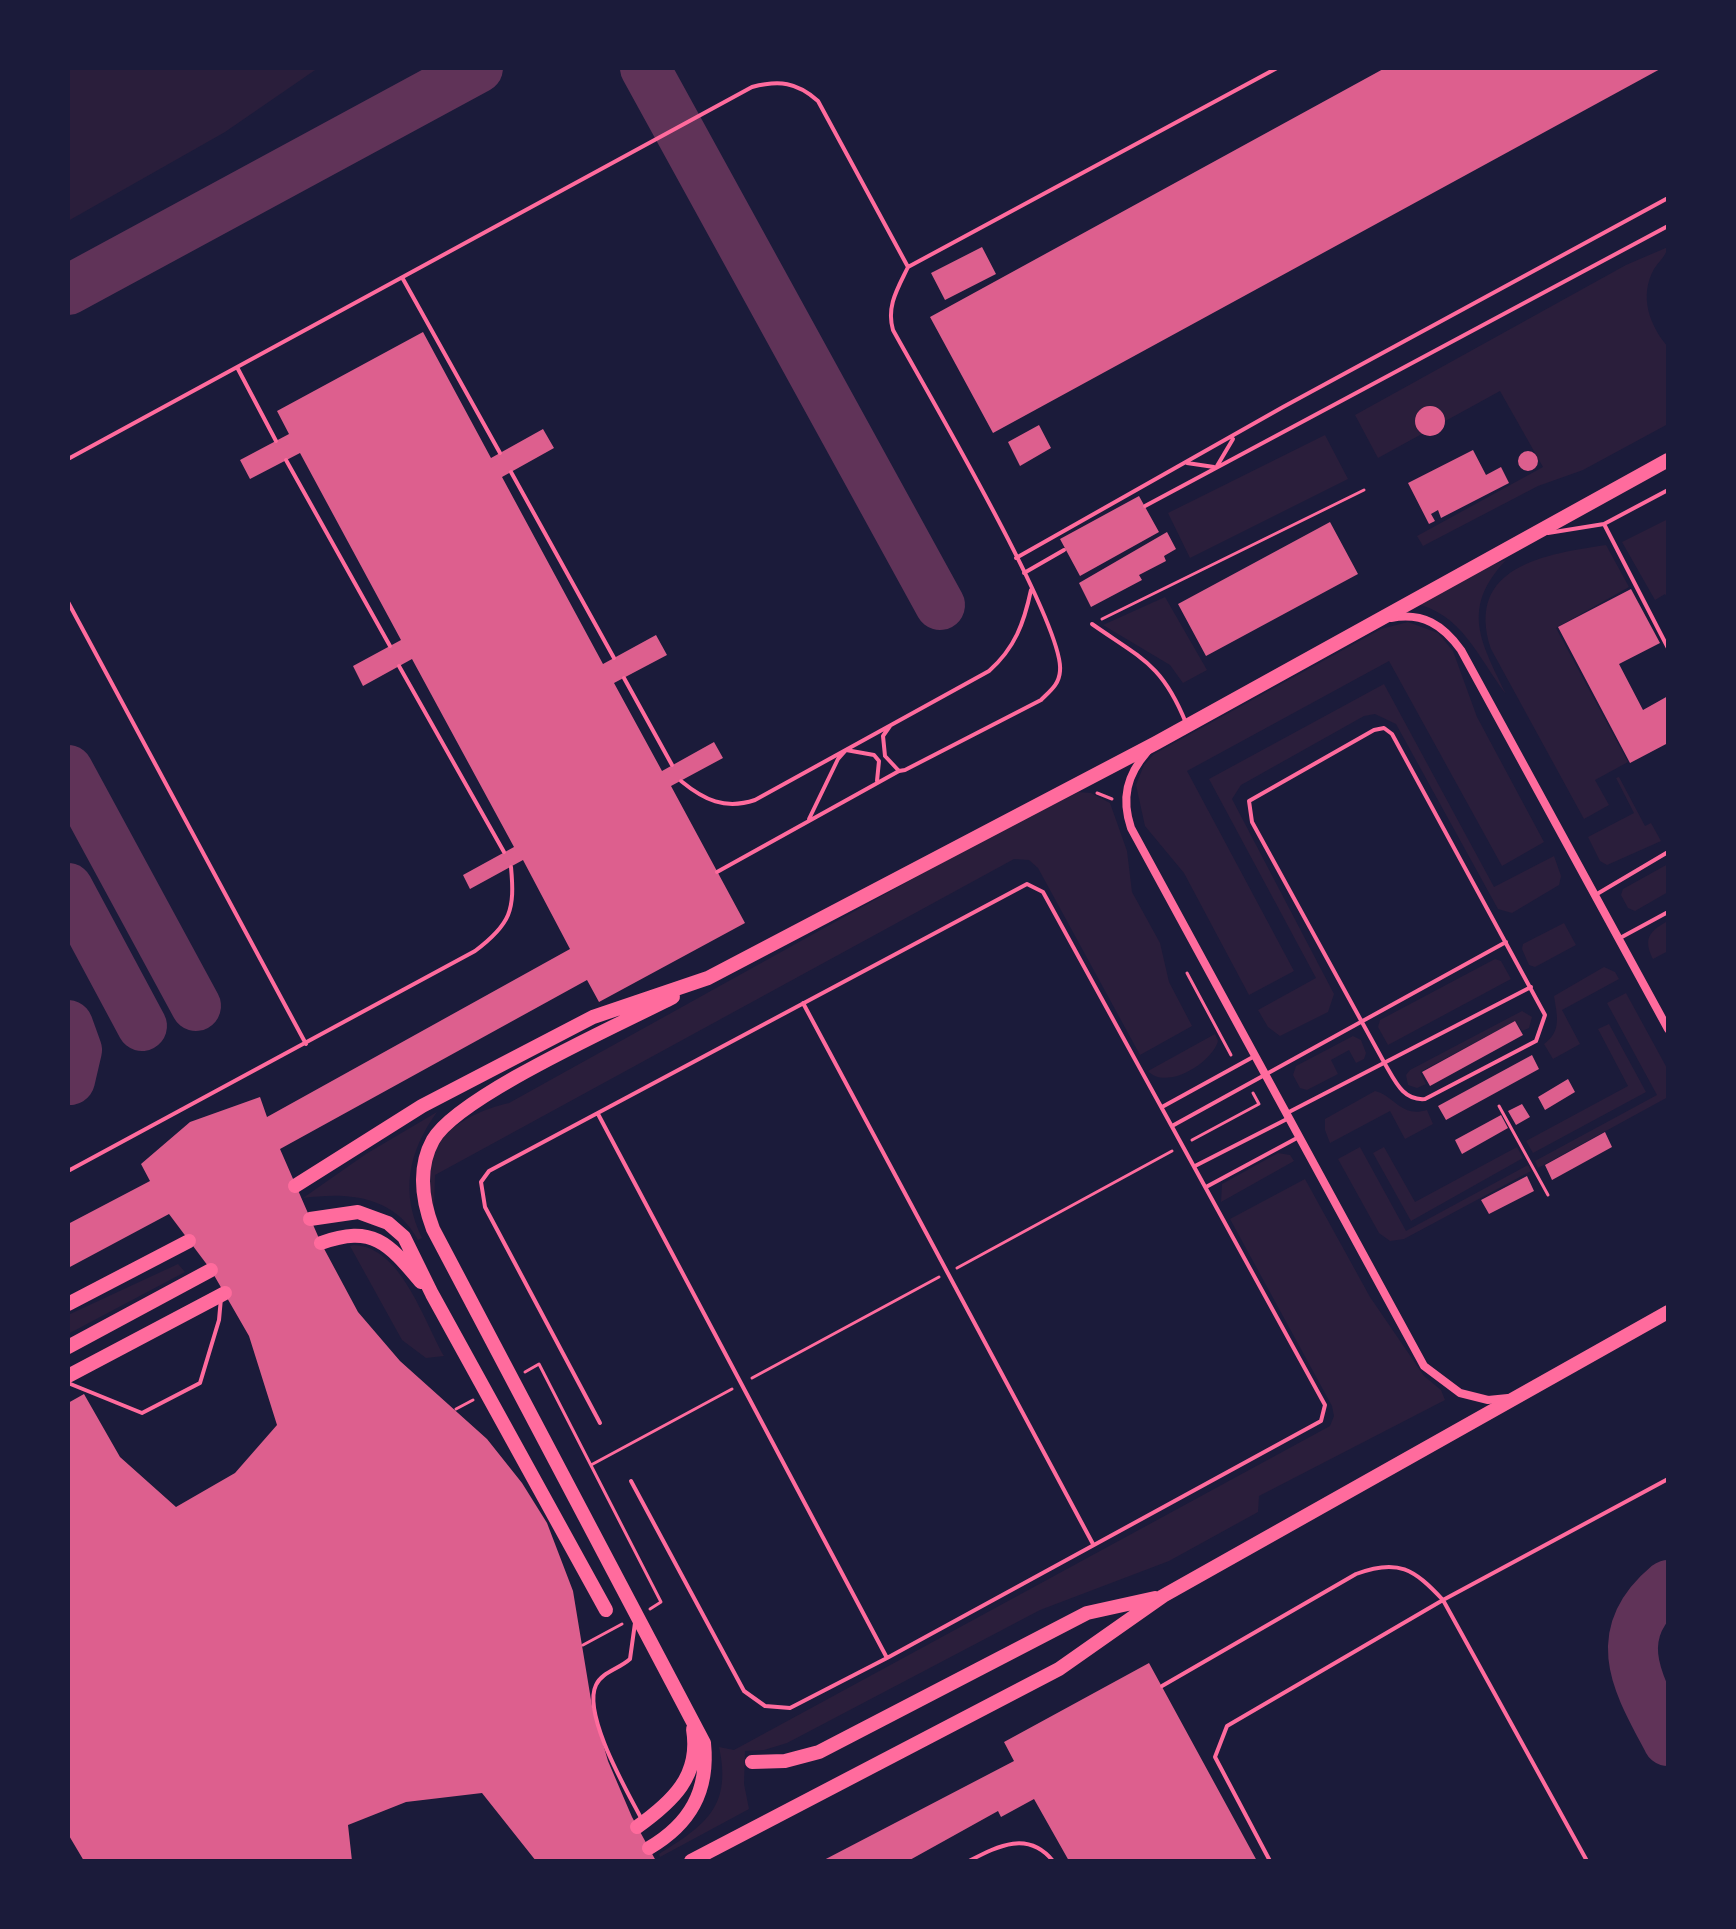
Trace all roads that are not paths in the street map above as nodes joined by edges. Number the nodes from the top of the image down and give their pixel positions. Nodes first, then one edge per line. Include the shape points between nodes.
1 (1277, 68) edge
2 (1668, 198) edge
3 (1668, 226) edge
4 (908, 267) junction
5 (403, 279) junction
6 (238, 369) junction
7 (1234, 436) junction
8 (276, 441) dead end
9 (500, 453) dead end
10 (68, 459) edge
11 (286, 460) dead end
12 (1668, 460) edge
13 (1187, 463) junction
14 (1216, 468) junction
15 (511, 472) dead end
16 (1668, 490) edge
17 (1145, 506) dead end
18 (1604, 524) junction
19 (1524, 537) junction
20 (1064, 550) dead end
21 (1016, 558) junction
22 (1024, 573) junction
23 (1032, 588) junction
24 (68, 602) edge
25 (1092, 624) road end
26 (1362, 627) junction
27 (390, 646) dead end
28 (1668, 648) edge
29 (614, 658) dead end
30 (399, 666) dead end
31 (624, 678) dead end
32 (890, 726) junction
33 (1187, 727) junction
34 (1156, 743) junction
35 (846, 750) junction
36 (672, 765) dead end
37 (899, 771) junction
38 (681, 781) dead end
39 (876, 783) junction
40 (808, 820) junction
41 (504, 852) dead end
42 (1668, 852) edge
43 (511, 867) dead end
44 (717, 872) dead end
45 (1597, 894) junction
46 (1668, 912) edge
47 (1620, 938) junction
48 (1506, 942) junction
49 (708, 978) junction
50 (1531, 987) junction
51 (803, 1003) junction
52 (1363, 1022) junction
53 (1668, 1029) edge
54 (306, 1044) junction
55 (1253, 1057) junction
56 (1385, 1064) junction
57 (1263, 1076) junction
58 (1162, 1107) junction
59 (598, 1114) junction
60 (1286, 1117) junction
61 (1172, 1126) junction
62 (1297, 1138) junction
63 (1195, 1166) junction
64 (68, 1171) edge
65 (295, 1186) dead end
66 (1206, 1187) junction
67 (310, 1219) dead end
68 (189, 1241) dead end
69 (321, 1243) dead end
70 (211, 1270) dead end
71 (223, 1294) joint
72 (432, 1294) junction
73 (68, 1304) edge
74 (1668, 1312) edge
75 (68, 1347) edge
76 (68, 1376) edge
77 (68, 1383) edge
78 (1529, 1393) junction
79 (600, 1423) dead end
80 (1668, 1479) edge
81 (631, 1481) dead end
82 (1093, 1544) junction
83 (1163, 1596) junction
84 (1443, 1600) junction
85 (634, 1609) junction
86 (606, 1610) dead end
87 (887, 1658) junction
88 (1162, 1686) dead end
89 (690, 1713) junction
90 (752, 1762) dead end
91 (640, 1825) joint
92 (649, 1848) dead end
93 (691, 1861) edge
94 (969, 1861) edge
95 (1053, 1861) edge
96 (1270, 1861) edge
97 (1587, 1861) edge

1 - 4 lane
2 - 7 lane
3 - 14 lane
4 - 5 lane via 818,101 805,89 768,83 752,87
4 - 21 lane via 891,304 893,330
5 - 6 lane
5 - 9 lane
6 - 8 lane
6 - 10 lane
7 - 13 lane
7 - 14 lane
11 - 27 lane
12 - 19 highway
13 - 14 lane
13 - 21 lane
14 - 17 lane
15 - 29 lane
16 - 18 lane
18 - 19 lane
18 - 28 lane
19 - 26 highway
20 - 22 lane
21 - 22 lane
22 - 23 lane
23 - 32 lane via 1021,632 1002,660
23 - 37 lane via 1058,648 1055,687 1041,700
24 - 54 lane
25 - 33 lane via 1158,670
26 - 33 highway
26 - 45 street via 1413,616 1434,622 1452,638
30 - 41 lane
31 - 36 lane
32 - 35 lane
32 - 37 lane via 883,747
33 - 34 highway
34 - 49 highway
34 - 55 street via 1131,774 1125,807 1136,839
35 - 38 lane via 743,804 706,800
35 - 39 lane via 874,755 880,774
35 - 40 lane
37 - 39 lane
39 - 40 lane
40 - 44 lane
42 - 45 lane
43 - 54 lane via 514,905 494,937
45 - 47 street
46 - 47 lane
47 - 53 street
48 - 50 lane
48 - 52 lane
48 - 52 lane via 1392,734 1384,728 1374,730 1249,801 1248,809
49 - 65 highway via 593,1017 422,1106
49 - 85 highway via 465,1106 432,1141 423,1177 423,1203 433,1229
50 - 56 lane
50 - 56 lane via 1545,1015 1536,1041 1425,1099 1403,1092
51 - 58 lane via 1027,884 1043,892
51 - 59 lane
51 - 82 lane
52 - 56 lane
52 - 57 lane
54 - 64 lane
55 - 57 street
55 - 58 lane
56 - 60 lane
57 - 60 street
57 - 61 lane
58 - 61 lane
59 - 79 lane via 489,1171 481,1194
59 - 87 lane
60 - 62 street
60 - 63 lane
61 - 63 lane
62 - 66 lane
62 - 78 street via 1424,1366 1447,1387 1474,1398 1502,1400
63 - 66 lane
66 - 82 lane via 1326,1413 1321,1421
67 - 72 highway via 358,1212 388,1223 404,1237
68 - 73 highway
69 - 72 highway via 360,1234 382,1241
70 - 75 highway
71 - 76 highway
71 - 77 lane via 200,1383 142,1413
72 - 86 highway
74 - 78 highway
78 - 83 highway
80 - 84 lane
81 - 87 lane via 737,1680 754,1702 790,1708
82 - 87 lane
83 - 90 highway via 1087,1613 819,1752
83 - 93 highway via 1059,1669
84 - 88 lane via 1420,1576 1403,1568 1374,1567
84 - 96 lane via 1240,1716 1222,1734 1215,1757
84 - 97 lane
85 - 89 highway
85 - 91 lane via 630,1659 601,1677 593,1693 599,1729
89 - 91 highway via 695,1757 688,1776 676,1798
89 - 92 highway via 704,1743 701,1788 682,1825
94 - 95 lane via 1014,1842 1042,1850

